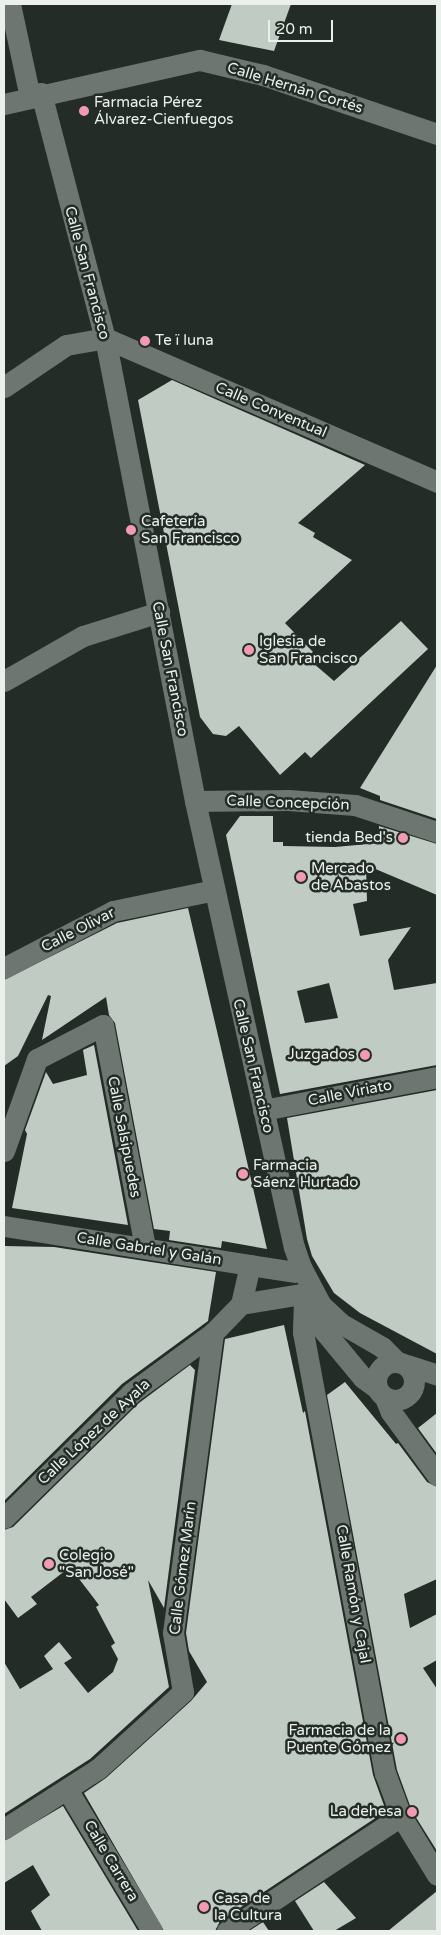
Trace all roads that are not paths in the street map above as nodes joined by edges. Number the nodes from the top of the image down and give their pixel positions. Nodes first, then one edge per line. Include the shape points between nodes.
1 (10, 4) edge
2 (35, 95) junction
3 (4, 104) edge
4 (437, 134) edge
5 (104, 338) junction
6 (4, 387) edge
7 (437, 482) edge
8 (159, 612) junction
9 (4, 681) edge
10 (195, 801) junction
11 (437, 832) edge
12 (214, 890) junction
13 (4, 968) edge
14 (437, 1077) edge
15 (263, 1110) junction
16 (4, 1151) edge
17 (4, 1226) edge
18 (294, 1247) junction
19 (145, 1248) junction
20 (250, 1265) junction
21 (294, 1272) junction
22 (303, 1298) junction
23 (241, 1304) junction
24 (213, 1333) junction
25 (401, 1363) junction
26 (437, 1375) edge
27 (381, 1393) junction
28 (437, 1475) edge
29 (4, 1518) edge
30 (68, 1791) junction
31 (401, 1816) junction
32 (4, 1829) edge
33 (437, 1876) edge
34 (152, 1931) edge
35 (227, 1931) edge

1 - 2 street, Calle San Francisco
2 - 3 street, Calle Hernán Cortés
2 - 4 street, Calle Hernán Cortés via 200,60 263,75
2 - 5 street, Calle San Francisco
5 - 6 street via 66,345
5 - 7 street, Calle Conventual
5 - 8 street, Calle San Francisco
8 - 9 street via 83,636
8 - 10 street, Calle San Francisco
10 - 11 street, Calle Concepción via 288,800 355,805
10 - 12 street, Calle San Francisco
12 - 13 street, Calle Olivar via 113,911
12 - 15 street, Calle San Francisco
14 - 15 street, Calle Viriato
15 - 18 street, Calle San Francisco
16 - 19 street, Calle Salsipuedes via 37,1059 103,1025
17 - 19 street, Calle Gabriel y Galán
18 - 21 street
18 - 25 street via 321,1304 340,1323 382,1347
19 - 20 street, Calle Gabriel y Galán
20 - 21 street, Calle Gabriel y Galán
20 - 23 street
21 - 22 street
22 - 23 street
22 - 27 street via 315,1320 357,1371
22 - 31 street, Calle Ramón y Cajal via 303,1332 385,1773
23 - 24 street
24 - 29 street, Calle López de Ayala via 131,1393
24 - 30 street, Calle Gómez Marín via 173,1633 183,1692 98,1769
25 - 26 street
25 - 27 street via 379,1368
25 - 27 street via 414,1376 412,1388 404,1398
27 - 28 street
30 - 32 street
30 - 34 street, Calle Carrera
31 - 33 street, Calle Ramón y Cajal
31 - 35 street

